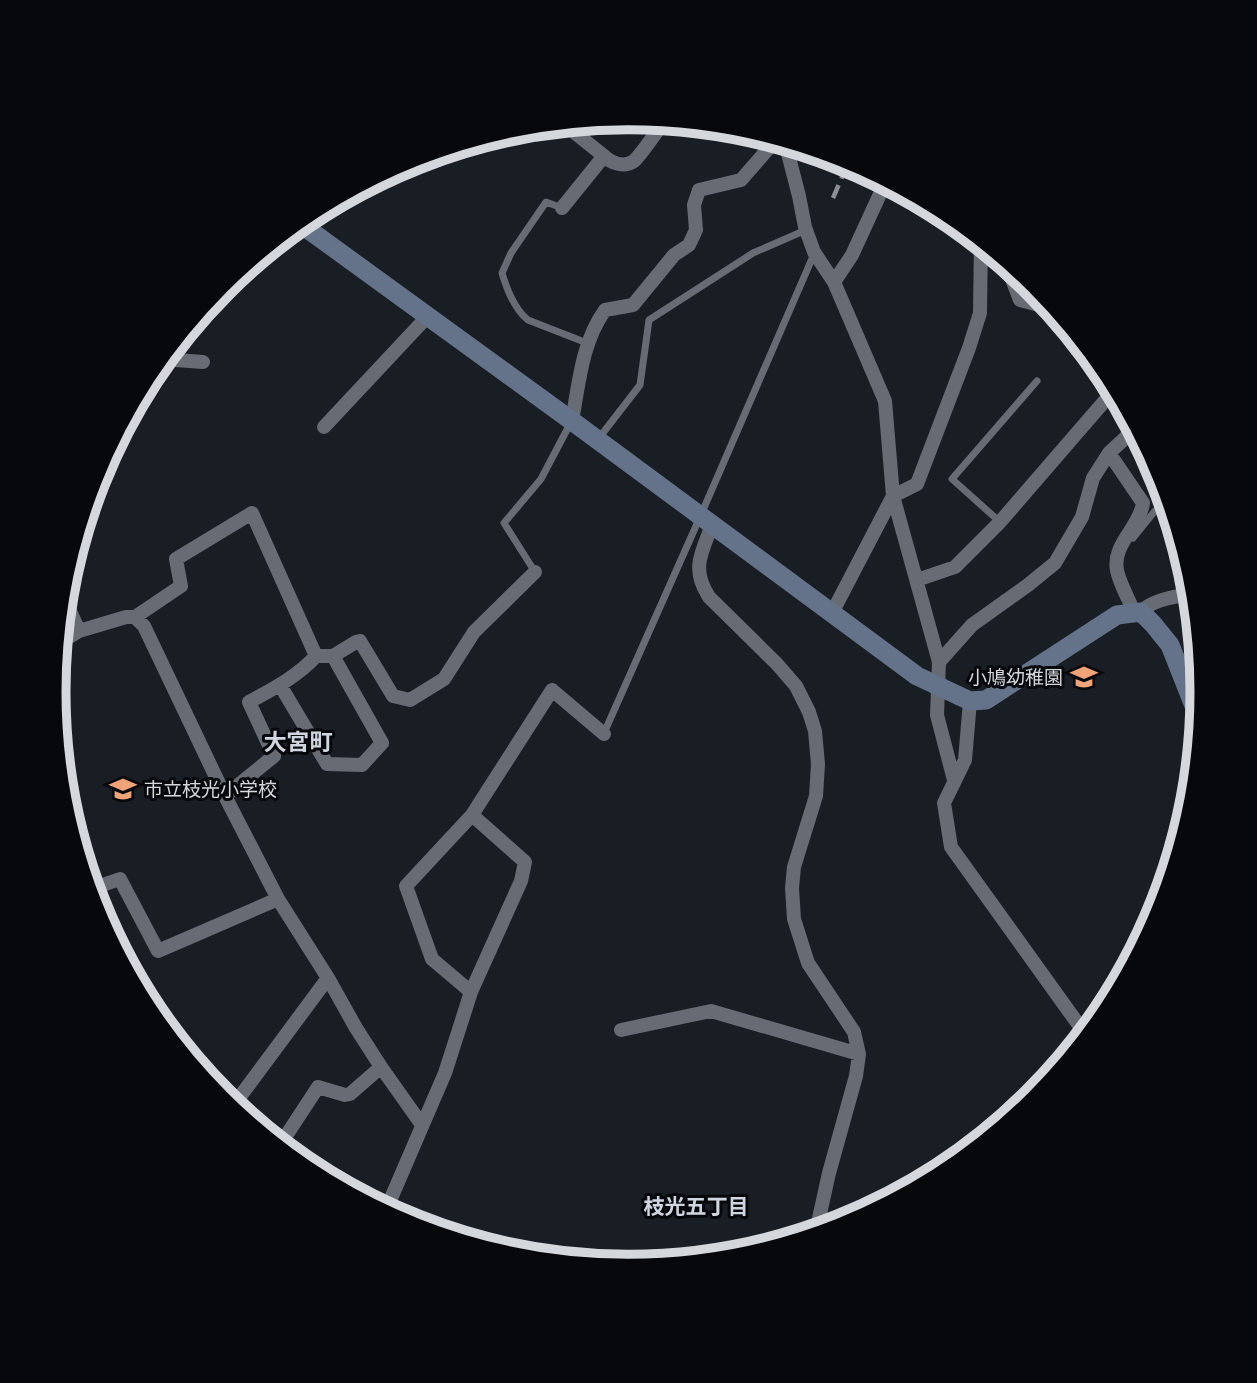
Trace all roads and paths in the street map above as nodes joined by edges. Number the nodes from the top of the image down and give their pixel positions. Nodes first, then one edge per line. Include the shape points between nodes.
1 (657, 131) edge
2 (575, 132) edge
3 (769, 148) edge
4 (788, 153) edge
5 (604, 156) junction
6 (882, 190) edge
7 (562, 208) joint
8 (308, 230) edge
9 (806, 230) junction
10 (814, 252) junction
11 (981, 254) edge
12 (834, 282) junction
13 (1013, 282) edge
14 (1035, 304) edge
15 (427, 317) junction
16 (587, 343) junction
17 (175, 360) edge
18 (203, 362) dead end
19 (1037, 381) dead end
20 (1107, 398) edge
21 (572, 421) junction
22 (324, 428) dead end
23 (1128, 435) edge
24 (597, 440) junction
25 (1109, 453) junction
26 (893, 496) junction
27 (1160, 507) edge
28 (706, 521) junction
29 (1000, 522) junction
30 (1117, 558) junction
31 (535, 572) joint
32 (917, 580) junction
33 (1182, 596) edge
34 (1137, 612) junction
35 (832, 613) junction
36 (72, 615) edge
37 (135, 617) junction
38 (79, 631) junction
39 (69, 637) edge
40 (316, 656) junction
41 (332, 656) junction
42 (939, 668) junction
43 (280, 685) junction
44 (1190, 695) edge
45 (970, 701) junction
46 (604, 734) joint
47 (954, 780) junction
48 (225, 796) junction
49 (472, 815) junction
50 (101, 885) edge
51 (278, 899) junction
52 (328, 978) junction
53 (471, 992) junction
54 (1080, 1026) edge
55 (621, 1030) dead end
56 (859, 1054) junction
57 (381, 1067) junction
58 (240, 1097) edge
59 (422, 1125) junction
60 (286, 1137) edge
61 (390, 1201) edge
62 (819, 1220) edge

1 - 5 street via 633,162 622,165
2 - 5 street
3 - 16 street via 741,180 699,190 694,205 696,230 689,245 674,255 633,305 605,310
4 - 9 street
5 - 7 street
6 - 12 street via 852,255
7 - 16 lane via 546,202 502,273 520,314
8 - 15 street
9 - 10 street
9 - 24 lane via 753,253 649,320 640,385
10 - 12 street
10 - 28 lane
11 - 26 street via 980,313 970,348 917,484
12 - 26 street via 885,401
13 - 14 street via 1020,300
15 - 21 street
15 - 22 street
16 - 21 street
17 - 18 street
19 - 29 lane via 951,479
20 - 29 street
21 - 24 street
21 - 31 lane via 541,480 504,523
23 - 25 street
24 - 28 street
25 - 30 street via 1143,503
25 - 42 street via 1093,478 1082,517 1055,562 972,625
26 - 32 street
26 - 35 street
27 - 30 lane
28 - 35 street
28 - 46 lane
28 - 56 street via 700,584 796,686 815,731 816,796 794,867 794,919 808,963 854,1032
29 - 32 street via 955,568
30 - 34 street via 1117,569
31 - 41 street via 474,632 444,679 410,700 393,695 360,641
32 - 42 street
33 - 34 street
34 - 44 street via 1170,645
34 - 45 street via 1117,615 986,699
35 - 45 street via 917,676
36 - 38 street
37 - 38 street
37 - 40 street via 181,586 176,559 251,513
37 - 48 street via 144,626
38 - 39 street
40 - 41 street
40 - 43 street
41 - 43 street via 382,743 362,765 327,764
42 - 47 street via 937,715
43 - 48 street via 249,702 274,756
45 - 47 street via 965,760
46 - 49 street via 552,690
47 - 54 street via 944,803 951,847
48 - 51 street
49 - 53 street via 525,862 521,881
49 - 53 street via 406,886 432,959
50 - 51 street via 120,878 158,951
51 - 52 street
52 - 57 street
52 - 58 street
53 - 59 street via 445,1073
55 - 56 street via 710,1011
56 - 62 street
57 - 59 street
57 - 60 street via 345,1096 318,1087
59 - 61 street

